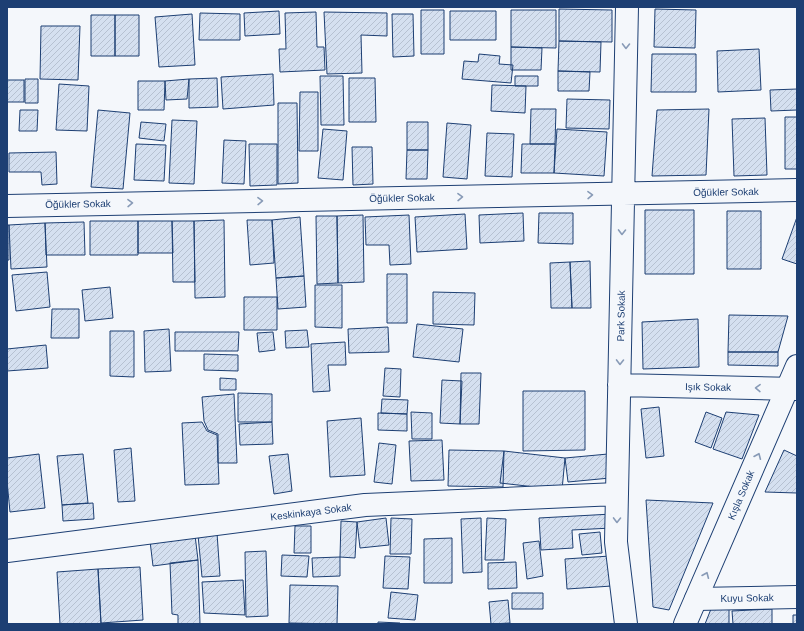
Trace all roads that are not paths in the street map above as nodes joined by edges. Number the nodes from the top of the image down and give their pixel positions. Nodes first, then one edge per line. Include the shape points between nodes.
1 (626, 7) edge
2 (797, 190) edge
3 (623, 194) junction
4 (7, 206) edge
5 (797, 366) edge
6 (619, 385) junction
7 (792, 389) edge
8 (617, 494) junction
9 (7, 551) edge
10 (797, 598) edge
11 (696, 599) junction
12 (626, 624) edge
13 (685, 624) edge

1 -> 3 street, Park Sokak
2 - 3 street, Öğükler Sokak
4 -> 3 street, Öğükler Sokak
3 -> 6 street, Park Sokak
5 - 7 street, Kışla Sokak
7 -> 6 street, Işık Sokak
6 - 8 street, Park Sokak
11 -> 7 street, Kışla Sokak
8 - 9 street, Keskinkaya Sokak via 365,506
8 -> 12 street, Park Sokak via 616,542
10 - 11 street, Kuyu Sokak
11 - 13 street, Kışla Sokak

